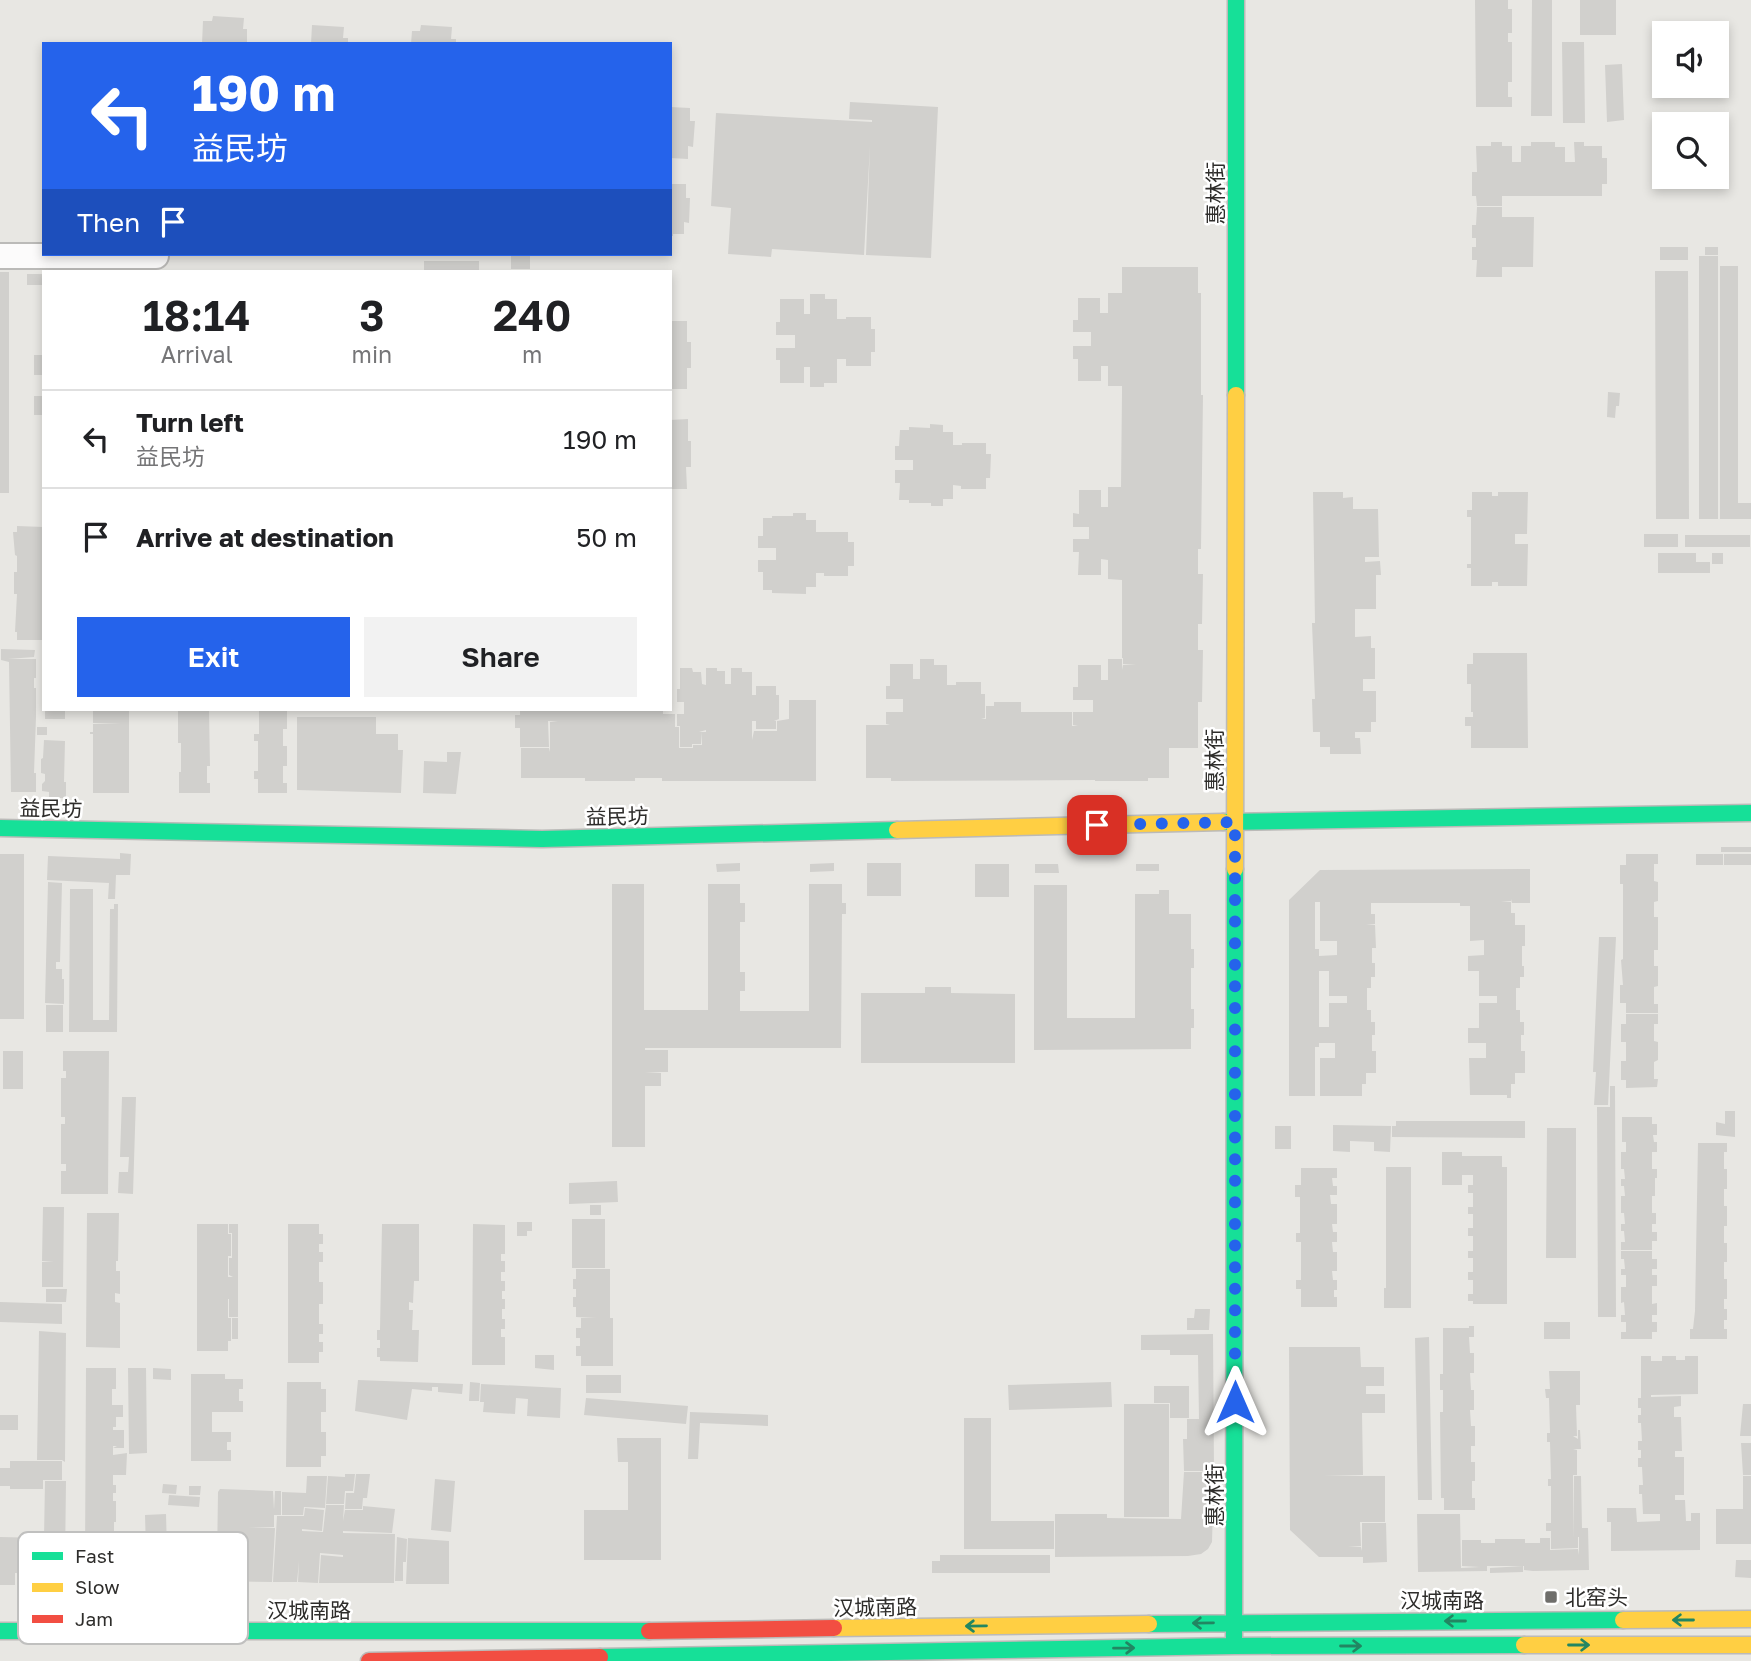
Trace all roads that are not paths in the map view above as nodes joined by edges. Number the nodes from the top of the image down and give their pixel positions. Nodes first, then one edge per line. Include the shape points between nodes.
1 (1236, 0) edge
2 (0, 256) edge
3 (156, 256) dead end
4 (1751, 813) edge
5 (1235, 822) junction
6 (0, 828) edge
7 (1751, 1619) edge
8 (1234, 1623) junction
9 (0, 1631) edge
10 (18, 1631) edge
11 (248, 1631) edge
12 (1751, 1644) edge
13 (1234, 1646) junction
14 (369, 1661) edge

1 - 5 street, 惠林街
2 - 3 street
4 - 5 street, 益民坊
5 - 6 street, 益民坊 via 542,839
5 - 8 street, 惠林街
7 -> 8 street, 汉城南路
8 -> 11 street, 汉城南路
8 - 13 street, 惠林街
10 -> 9 street, 汉城南路
13 -> 12 street
14 -> 13 street

